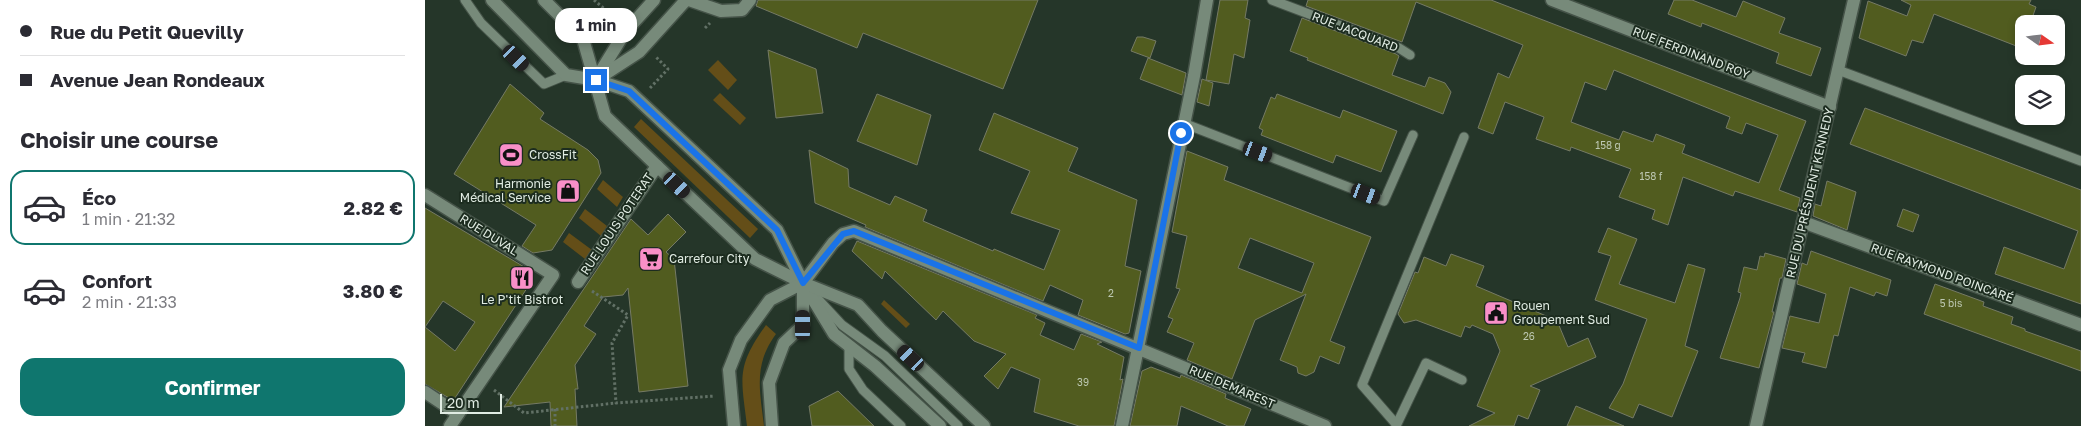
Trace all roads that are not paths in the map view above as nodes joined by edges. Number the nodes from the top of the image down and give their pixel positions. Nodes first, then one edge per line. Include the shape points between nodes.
1 (465, 0) edge
2 (492, 0) edge
3 (544, 0) edge
4 (654, 0) edge
5 (688, 0) edge
6 (750, 0) edge
7 (1207, 0) edge
8 (1271, 0) edge
9 (1552, 0) edge
10 (1854, 0) edge
11 (1410, 55) dead end
12 (1838, 70) junction
13 (566, 75) junction
14 (596, 80) junction
15 (1830, 107) junction
16 (1183, 123) junction
17 (1413, 134) dead end
18 (1464, 137) dead end
19 (2081, 161) edge
20 (657, 166) junction
21 (425, 195) edge
22 (1803, 222) junction
23 (578, 282) road end
24 (803, 283) junction
25 (2081, 325) edge
26 (849, 346) junction
27 (1139, 348) junction
28 (1463, 380) dead end
29 (425, 392) edge
30 (457, 414) junction
31 (1396, 425) edge
32 (450, 426) edge
33 (734, 426) edge
34 (772, 426) edge
35 (901, 426) edge
36 (940, 426) edge
37 (958, 426) edge
38 (984, 426) edge
39 (1122, 426) edge
40 (1325, 426) edge
41 (1755, 426) edge

1 - 13 lane via 481,23 544,84
2 - 13 street
3 - 14 street via 583,39
4 - 14 street via 625,32
5 - 6 street via 721,10 742,10
5 - 14 street via 639,52
7 - 16 street
8 - 11 lane, RUE JACQUARD
9 - 15 street, RUE FERDINAND ROY
10 - 12 street, RUE DU PRÉSIDENT KENNEDY
12 - 15 street, RUE DU PRÉSIDENT KENNEDY
12 - 19 lane
13 - 14 street
14 - 20 street via 605,116
14 - 24 street via 629,91 777,230
15 - 22 street, RUE DU PRÉSIDENT KENNEDY
16 - 17 lane via 1384,201
16 - 27 street
18 - 31 lane via 1362,385
20 - 23 street, RUE LOUIS POTERAT
20 - 24 street via 755,259
21 - 30 street, RUE DUVAL via 553,275
22 - 25 street, RUE RAYMOND POINCARÉ
22 - 41 street, RUE DU PRÉSIDENT KENNEDY
24 - 26 street via 834,334
24 - 27 street, RUE DEMAREST via 843,234 854,231
24 - 33 street via 770,300 741,340 729,370
24 - 34 street via 803,325 784,343 769,383
24 - 37 lane via 842,325 885,356
24 - 38 street via 858,305
26 - 35 lane via 849,369 863,390
26 - 36 street
27 - 39 street
27 - 40 street, RUE DEMAREST
28 - 31 lane via 1426,363
29 - 30 street
30 - 32 street

